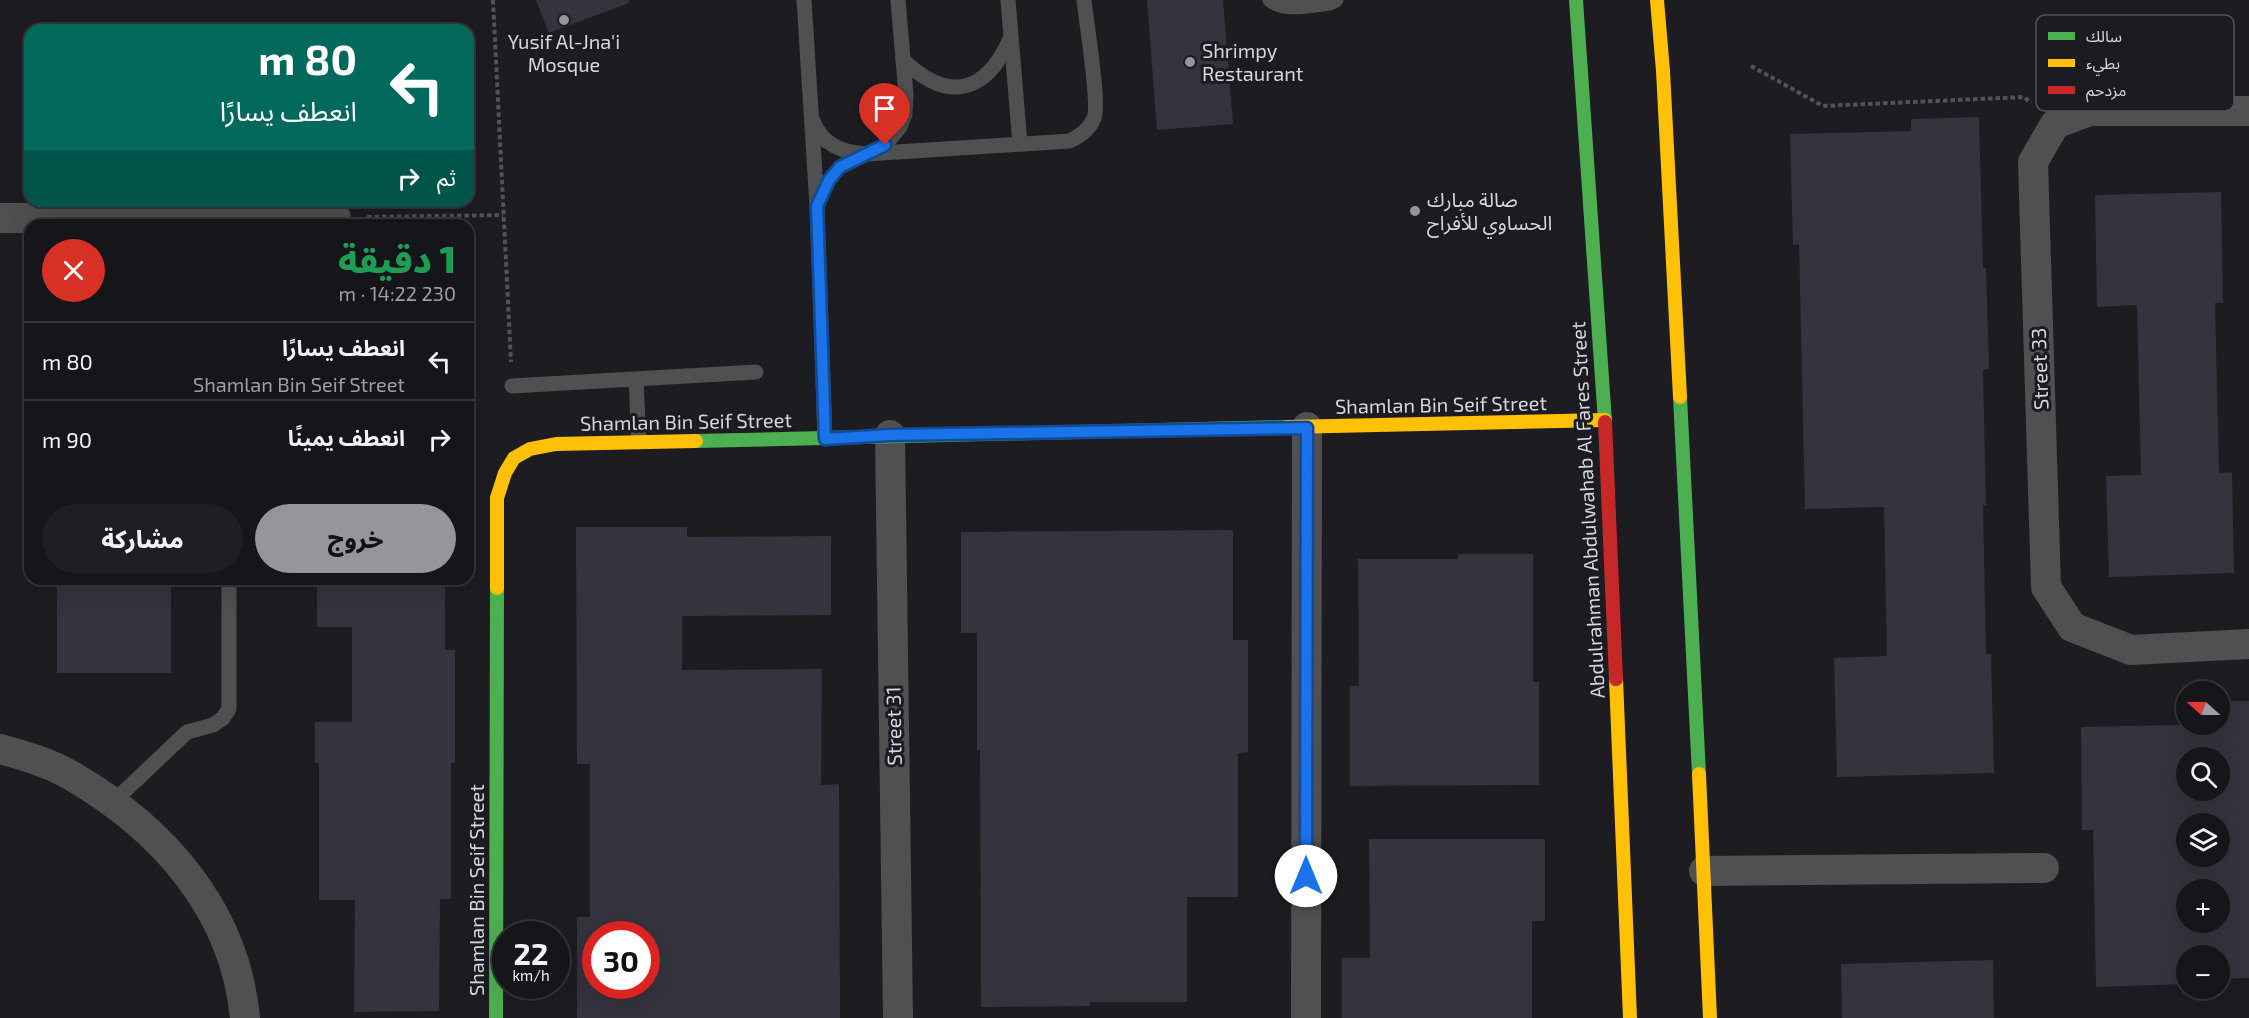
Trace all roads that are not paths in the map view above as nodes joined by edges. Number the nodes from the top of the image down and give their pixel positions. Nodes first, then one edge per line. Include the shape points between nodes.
1 (804, 0) edge
2 (898, 0) edge
3 (1008, 0) edge
4 (1084, 0) edge
5 (1270, 0) edge
6 (1336, 0) edge
7 (1576, 0) edge
8 (1657, 0) edge
9 (1011, 36) junction
10 (903, 60) junction
11 (2249, 111) edge
12 (811, 116) junction
13 (1020, 144) junction
14 (866, 154) junction
15 (817, 206) junction
16 (0, 218) edge
17 (112, 219) edge
18 (756, 372) dead end
19 (636, 380) junction
20 (512, 386) road end
21 (1605, 420) junction
22 (1307, 428) junction
23 (890, 435) junction
24 (825, 439) junction
25 (639, 442) junction
26 (229, 585) edge
27 (2249, 644) edge
28 (0, 749) edge
29 (112, 803) junction
30 (2044, 868) dead end
31 (1704, 870) junction
32 (245, 1018) edge
33 (496, 1018) edge
34 (898, 1018) edge
35 (1306, 1018) edge
36 (1630, 1018) edge
37 (1710, 1018) edge

1 - 12 lane
2 - 10 lane
3 - 9 lane
4 - 13 lane via 1094,117 1084,134 1070,141
5 - 6 lane via 1289,7
7 - 21 street, Abdulrahman Abdulwahab Al Fares Street
8 - 31 street
9 - 10 lane via 990,72 967,86 934,83 918,75
9 - 13 lane
10 - 14 lane via 905,114 900,127 885,145
11 - 27 street, Street 33 via 2090,111 2055,123 2033,162 2046,587 2072,627 2131,650
12 - 14 lane via 826,143
12 - 15 lane
13 - 14 lane
14 - 15 lane via 840,167
15 - 24 lane
16 - 17 street
18 - 19 lane
19 - 20 lane
19 - 25 lane
21 - 22 street, Shamlan Bin Seif Street
21 - 36 street, Abdulrahman Abdulwahab Al Fares Street
22 - 23 street, Shamlan Bin Seif Street
22 - 35 street
23 - 24 street, Shamlan Bin Seif Street
23 - 34 street, Street 31
24 - 25 street, Shamlan Bin Seif Street
25 - 33 street, Shamlan Bin Seif Street via 535,446 515,456 503,472 497,498
26 - 29 lane via 229,708 213,725 187,732
28 - 29 street via 72,775
29 - 32 street via 179,861 202,895 224,933 235,963
30 - 31 street
31 - 37 street

